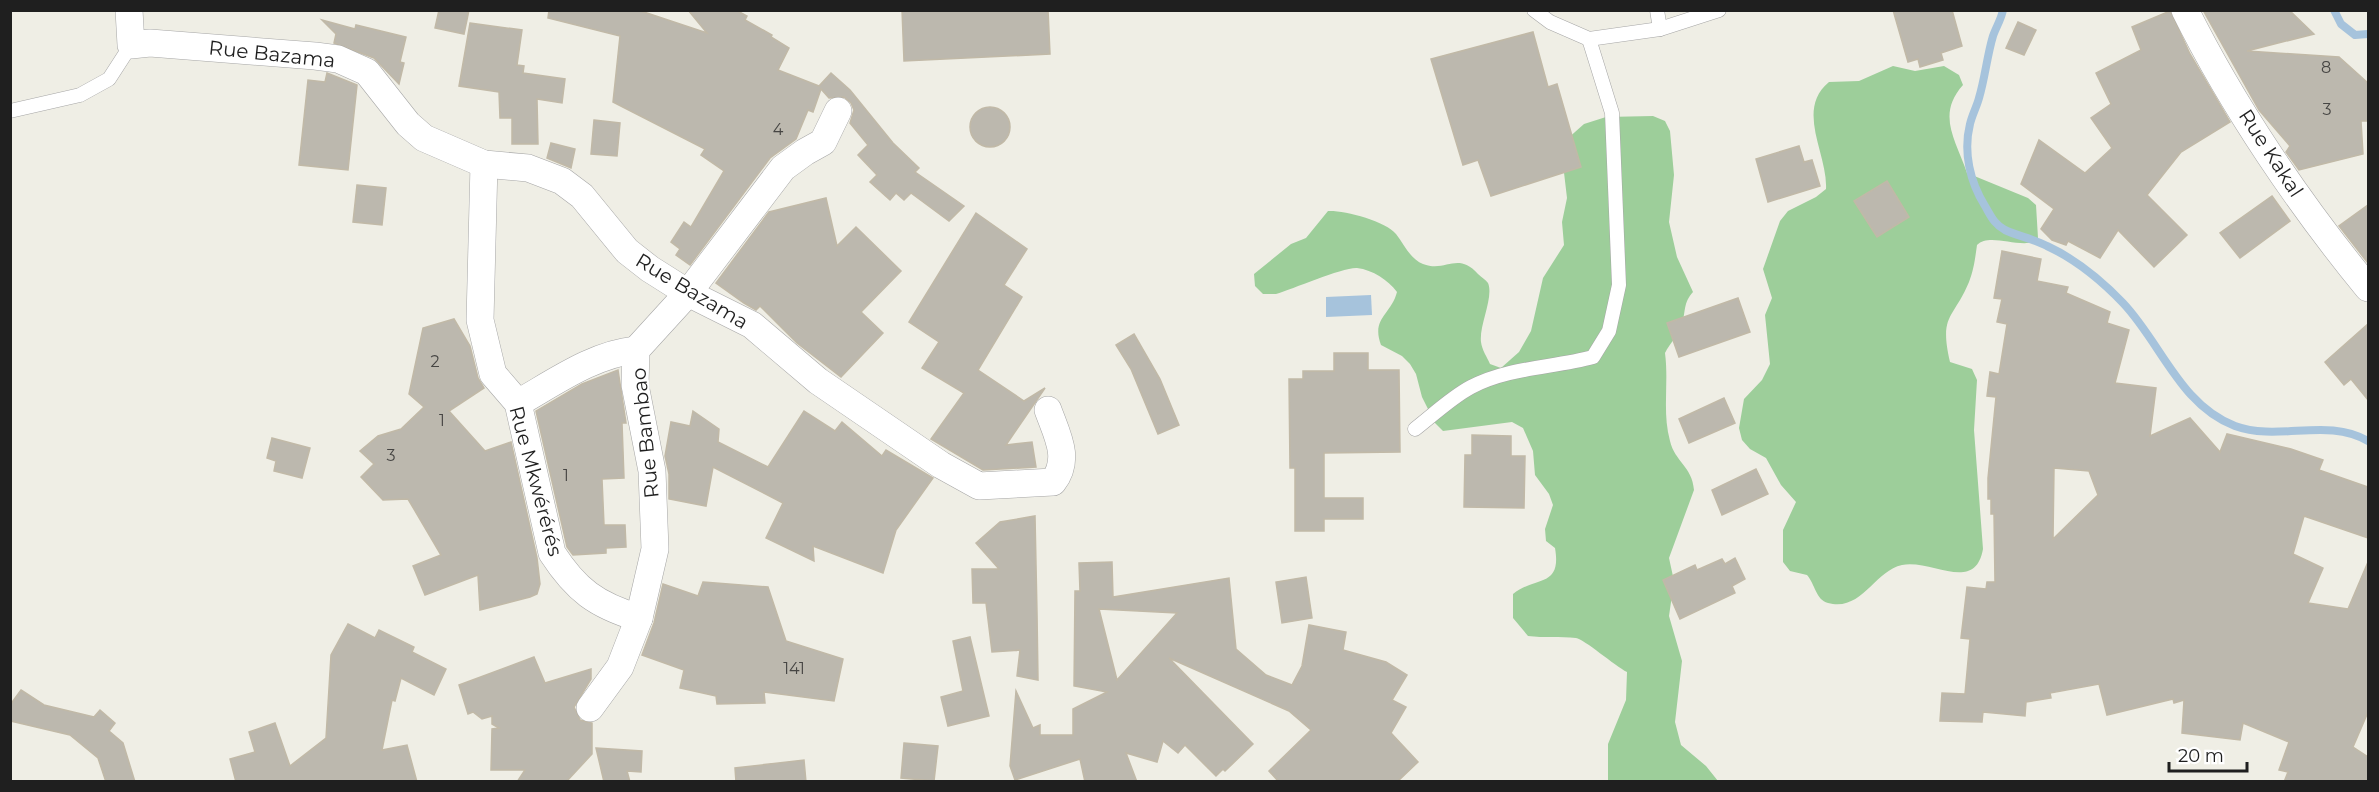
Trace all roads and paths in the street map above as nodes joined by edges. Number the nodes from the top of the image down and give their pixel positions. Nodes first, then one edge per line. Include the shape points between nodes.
1 (129, 10) edge
2 (1534, 10) edge
3 (1657, 10) edge
4 (1719, 10) edge
5 (2185, 10) edge
6 (1660, 29) junction
7 (1589, 39) junction
8 (131, 45) junction
9 (10, 111) edge
10 (838, 111) dead end
11 (484, 164) junction
12 (2368, 288) edge
13 (688, 293) junction
14 (636, 350) junction
15 (518, 403) junction
16 (1048, 410) dead end
17 (1415, 429) dead end
18 (639, 618) junction
19 (590, 708) dead end

1 - 8 street
2 - 7 lane
3 - 6 lane
4 - 6 lane
5 - 12 street, Rue Kakal via 2275,161
6 - 7 lane
7 - 17 lane via 1612,113 1618,285 1609,331 1593,357 1518,370 1472,387
8 - 9 lane via 109,79 80,95
8 - 11 street, Rue Bazama via 150,43 338,59 367,72 424,138
10 - 13 street, Rue Bambao via 823,142 783,168
11 - 13 street, Rue Bazama via 528,168 562,181 582,196 627,251
11 - 15 street, Rue Mkwérérés via 480,320 494,374
13 - 14 street, Rue Bambao
13 - 16 street, Rue Bazama via 752,325 818,381 940,465 979,486 1053,482 1061,472 1063,451
14 - 15 street via 615,352
14 - 18 street, Rue Bambao via 635,385 652,471 655,549
15 - 18 street, Rue Mkwérérés via 552,553 565,573 594,601
18 - 19 street, Rue Bambao via 620,667

